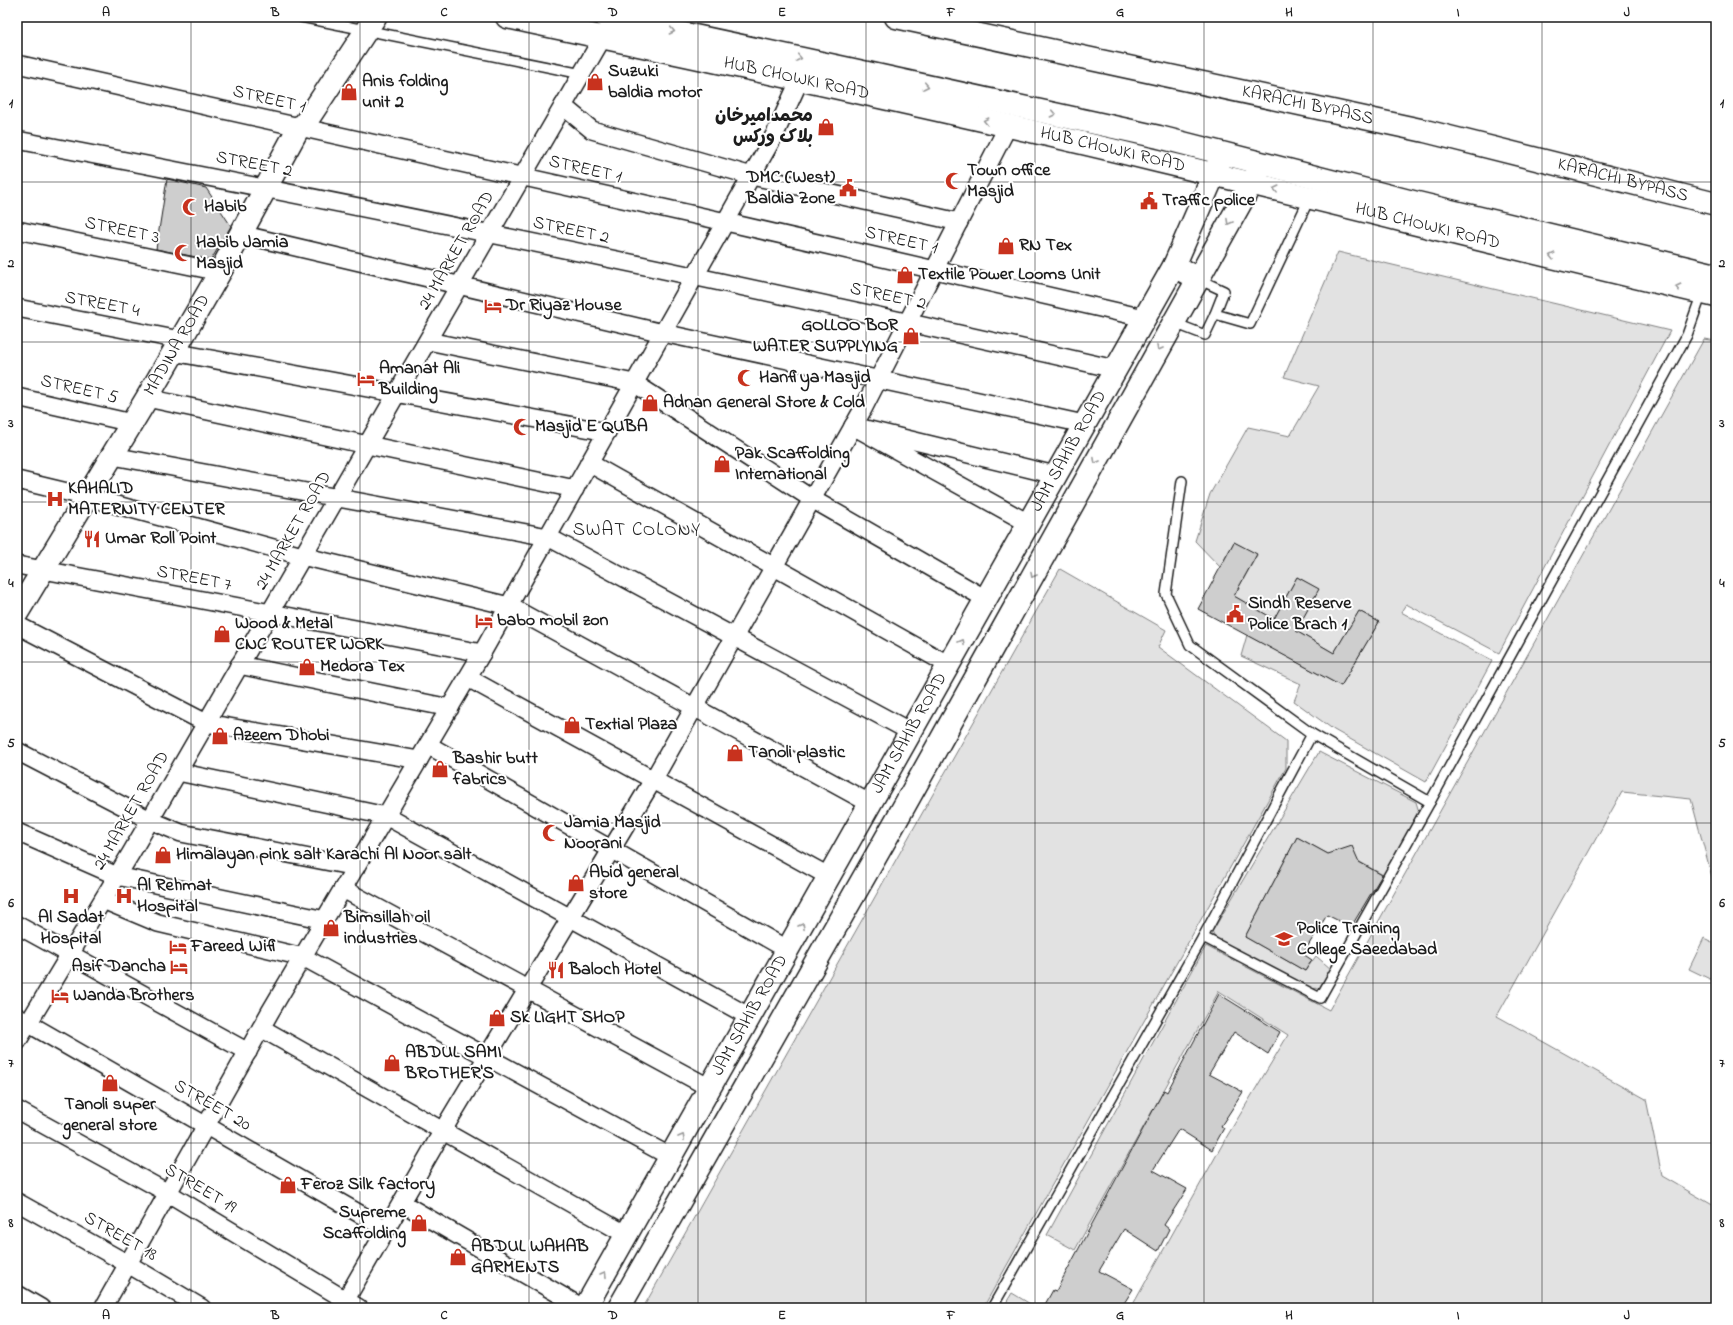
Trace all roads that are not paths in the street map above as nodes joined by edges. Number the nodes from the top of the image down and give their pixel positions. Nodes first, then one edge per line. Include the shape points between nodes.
1 (302, 17) edge
2 (507, 17) edge
3 (896, 17) edge
4 (371, 24) edge
5 (604, 27) edge
6 (17, 64) edge
7 (582, 74) junction
8 (800, 79) junction
9 (563, 106) junction
10 (1008, 126) junction
11 (300, 127) junction
12 (17, 140) edge
13 (1223, 153) junction
14 (1262, 163) junction
15 (1213, 174) junction
16 (752, 176) junction
17 (524, 177) junction
18 (1251, 183) junction
19 (266, 187) junction
20 (1310, 198) junction
21 (1716, 204) edge
22 (726, 222) junction
23 (959, 222) junction
24 (17, 230) edge
25 (240, 234) junction
26 (490, 234) junction
27 (1174, 266) junction
28 (935, 270) junction
29 (220, 272) junction
30 (1716, 275) edge
31 (694, 277) junction
32 (1198, 279) junction
33 (460, 285) junction
34 (1709, 295) edge
35 (17, 308) edge
36 (1215, 314) junction
37 (1144, 318) junction
38 (908, 322) junction
39 (1173, 323) junction
40 (663, 333) junction
41 (428, 341) junction
42 (177, 346) junction
43 (1115, 369) junction
44 (878, 380) junction
45 (634, 383) junction
46 (397, 393) junction
47 (17, 397) edge
48 (147, 398) junction
49 (132, 423) junction
50 (1084, 424) junction
51 (853, 426) junction
52 (607, 432) junction
53 (367, 445) junction
54 (113, 456) junction
55 (589, 463) junction
56 (1055, 475) junction
57 (17, 480) edge
58 (1182, 480) dead end
59 (574, 489) junction
60 (88, 497) junction
61 (336, 497) junction
62 (812, 499) junction
63 (1028, 523) junction
64 (548, 537) junction
65 (302, 556) junction
66 (17, 565) edge
67 (774, 567) junction
68 (42, 570) junction
69 (986, 599) junction
70 (509, 606) junction
71 (17, 613) edge
72 (269, 613) junction
73 (17, 625) edge
74 (734, 637) junction
75 (482, 653) junction
76 (239, 665) junction
77 (949, 665) junction
78 (468, 678) junction
79 (450, 708) junction
80 (694, 708) junction
81 (206, 723) junction
82 (911, 732) junction
83 (1312, 734) junction
84 (428, 745) junction
85 (17, 751) edge
86 (419, 760) junction
87 (178, 772) junction
88 (653, 780) junction
89 (1430, 802) junction
90 (871, 804) junction
91 (386, 816) junction
92 (150, 820) junction
93 (17, 832) edge
94 (611, 849) junction
95 (356, 867) junction
96 (117, 876) junction
97 (830, 877) junction
98 (343, 889) junction
99 (103, 900) junction
100 (571, 917) junction
101 (325, 920) junction
102 (17, 925) edge
103 (1203, 937) junction
104 (788, 950) junction
105 (70, 954) junction
106 (303, 957) junction
107 (528, 989) junction
108 (750, 1017) junction
109 (23, 1020) edge
110 (261, 1028) junction
111 (17, 1042) edge
112 (248, 1052) junction
113 (487, 1057) junction
114 (710, 1088) junction
115 (17, 1110) edge
116 (206, 1125) junction
117 (443, 1131) junction
118 (671, 1157) junction
119 (168, 1193) junction
120 (17, 1202) edge
121 (402, 1203) junction
122 (386, 1229) junction
123 (627, 1234) junction
124 (128, 1264) junction
125 (17, 1294) edge
126 (349, 1305) edge
127 (41, 1308) edge
128 (103, 1308) edge
129 (202, 1308) edge
130 (584, 1308) edge
131 (619, 1308) edge
132 (992, 1308) edge

1 - 4 lane
2 - 5 main road, HUB CHOWKI ROAD
3 - 21 main road, KARACHI BYPASS via 1425,131
4 - 7 lane
4 - 11 main road, MADINA ROAD via 304,125
5 - 7 street, 24 MARKET ROAD
5 - 8 main road, HUB CHOWKI ROAD
5 -> 13 main road, HUB CHOWKI ROAD via 880,75
6 - 11 street, STREET 1
7 - 9 street, 24 MARKET ROAD
10 -> 8 main road, HUB CHOWKI ROAD
8 - 16 street
9 - 16 street via 592,130
9 - 17 street, 24 MARKET ROAD
10 - 15 main road, HUB CHOWKI ROAD
10 - 23 street
11 - 17 street, STREET 1
11 - 19 main road, MADINA ROAD
12 - 19 street, STREET 2
13 - 14 main road, HUB CHOWKI ROAD
13 - 15 main road, JAM SAHIB ROAD
14 - 18 main road, JAM SAHIB ROAD
14 - 30 main road, HUB CHOWKI ROAD
15 - 18 main road, HUB CHOWKI ROAD
15 - 27 main road, JAM SAHIB ROAD
16 - 22 street
16 - 23 street
17 - 22 street, STREET 1
17 - 26 street, 24 MARKET ROAD
20 -> 18 main road, HUB CHOWKI ROAD
18 -> 32 main road, JAM SAHIB ROAD
19 - 25 main road, MADINA ROAD
19 - 26 street, STREET 2
34 -> 20 main road, HUB CHOWKI ROAD
20 - 36 lane via 1250,324
22 - 28 street, STREET 1
22 - 31 street
23 - 28 street
24 - 29 street, STREET 3
25 - 29 main road, MADINA ROAD
25 - 33 street
26 - 31 street, STREET 2
26 - 33 street, 24 MARKET ROAD
27 - 32 main road
27 - 37 main road, JAM SAHIB ROAD
28 - 37 street, STREET 1
28 - 38 street
29 - 42 main road, MADINA ROAD
31 - 38 street, STREET 2
31 - 40 street
32 - 36 lane via 1224,290
32 - 39 main road, JAM SAHIB ROAD
33 - 40 street
33 - 41 street, 24 MARKET ROAD
34 - 89 lane
35 - 42 street, STREET 4
36 - 39 lane via 1205,335
37 - 43 main road, JAM SAHIB ROAD
38 - 43 street, STREET 2
38 - 44 street
39 -> 131 main road, JAM SAHIB ROAD via 897,819
40 - 44 street
40 - 45 street
41 - 45 street
41 - 46 street, 24 MARKET ROAD
42 - 46 street, STREET 4
42 - 48 main road, MADINA ROAD
43 - 50 main road, JAM SAHIB ROAD
44 - 50 street
44 - 51 street
45 - 52 street
45 - 62 street
46 - 52 street, STREET 4
46 - 53 street, 24 MARKET ROAD
47 - 49 street, STREET 5
48 - 49 main road, MADINA ROAD
48 - 53 street
49 - 54 main road, MADINA ROAD
50 - 56 main road, JAM SAHIB ROAD
51 - 56 street
51 - 62 street
51 - 63 street
52 - 55 street
53 - 59 street
53 - 61 street, 24 MARKET ROAD
54 - 60 main road, MADINA ROAD
54 - 61 street
55 - 59 street
55 - 67 street
56 - 63 main road, JAM SAHIB ROAD
57 - 60 street
58 - 83 lane via 1166,594 1190,645
59 - 64 street
60 - 65 street
60 - 68 main road, MADINA ROAD
61 - 64 street
61 - 65 street, 24 MARKET ROAD
62 - 67 street
62 - 69 street
63 - 69 main road, JAM SAHIB ROAD
64 - 70 street
64 - 74 street
65 - 70 street
65 - 72 street, 24 MARKET ROAD
66 - 68 street, STREET 7
67 - 74 street
67 - 77 street
68 - 71 main road, MADINA ROAD
68 - 72 street, STREET 7
77 -> 69 main road, JAM SAHIB ROAD
70 - 75 street
70 - 80 street
72 - 75 street, STREET 7
72 - 76 street, 24 MARKET ROAD
73 - 81 street
74 - 80 street
74 - 82 street
75 - 78 street
76 - 79 street
76 - 81 street, 24 MARKET ROAD
77 - 82 main road, JAM SAHIB ROAD
78 - 79 street
78 - 88 street
79 - 84 street
80 - 88 street
80 - 90 street
81 - 86 street
81 - 87 street, 24 MARKET ROAD
82 - 90 main road, JAM SAHIB ROAD
83 - 89 lane
83 - 103 lane
84 - 86 street
84 - 94 street
85 - 92 street
86 - 91 street
87 - 91 street
87 - 92 street, 24 MARKET ROAD
88 - 94 street
88 - 97 street
89 - 103 lane via 1320,998
90 - 97 main road, JAM SAHIB ROAD
91 - 95 street
91 - 100 street
92 - 95 street via 181,833
92 - 96 street, 24 MARKET ROAD
93 - 96 street
94 - 100 street
94 - 104 street
95 - 98 street
96 - 99 street, 24 MARKET ROAD
96 - 101 street
104 -> 97 main road, JAM SAHIB ROAD
98 - 101 street
98 - 107 street
99 - 105 street, 24 MARKET ROAD
99 - 106 street via 158,923
100 - 107 street
100 - 108 street
101 - 106 street
102 - 105 street
103 - 132 lane
104 - 108 main road, JAM SAHIB ROAD
105 - 109 street, 24 MARKET ROAD
105 - 112 street
106 - 110 street
106 - 113 street
107 - 113 street
107 - 114 street
108 - 114 main road, JAM SAHIB ROAD
109 - 111 street, 24 MARKET ROAD
109 - 116 street, STREET 20
110 - 112 street
110 - 117 street
112 - 116 street
113 - 117 street
113 - 118 street
118 -> 114 main road, JAM SAHIB ROAD
115 - 119 street, STREET 19
116 - 119 street
116 - 122 street, STREET 20
117 - 121 street
117 - 123 street
118 - 123 main road, JAM SAHIB ROAD
119 - 124 street
119 - 126 street, STREET 19
120 - 124 street, STREET 18
121 - 122 street
121 - 130 street
122 - 126 street
130 -> 123 main road, JAM SAHIB ROAD
124 - 128 street
124 - 129 street, STREET 18
125 - 127 street

